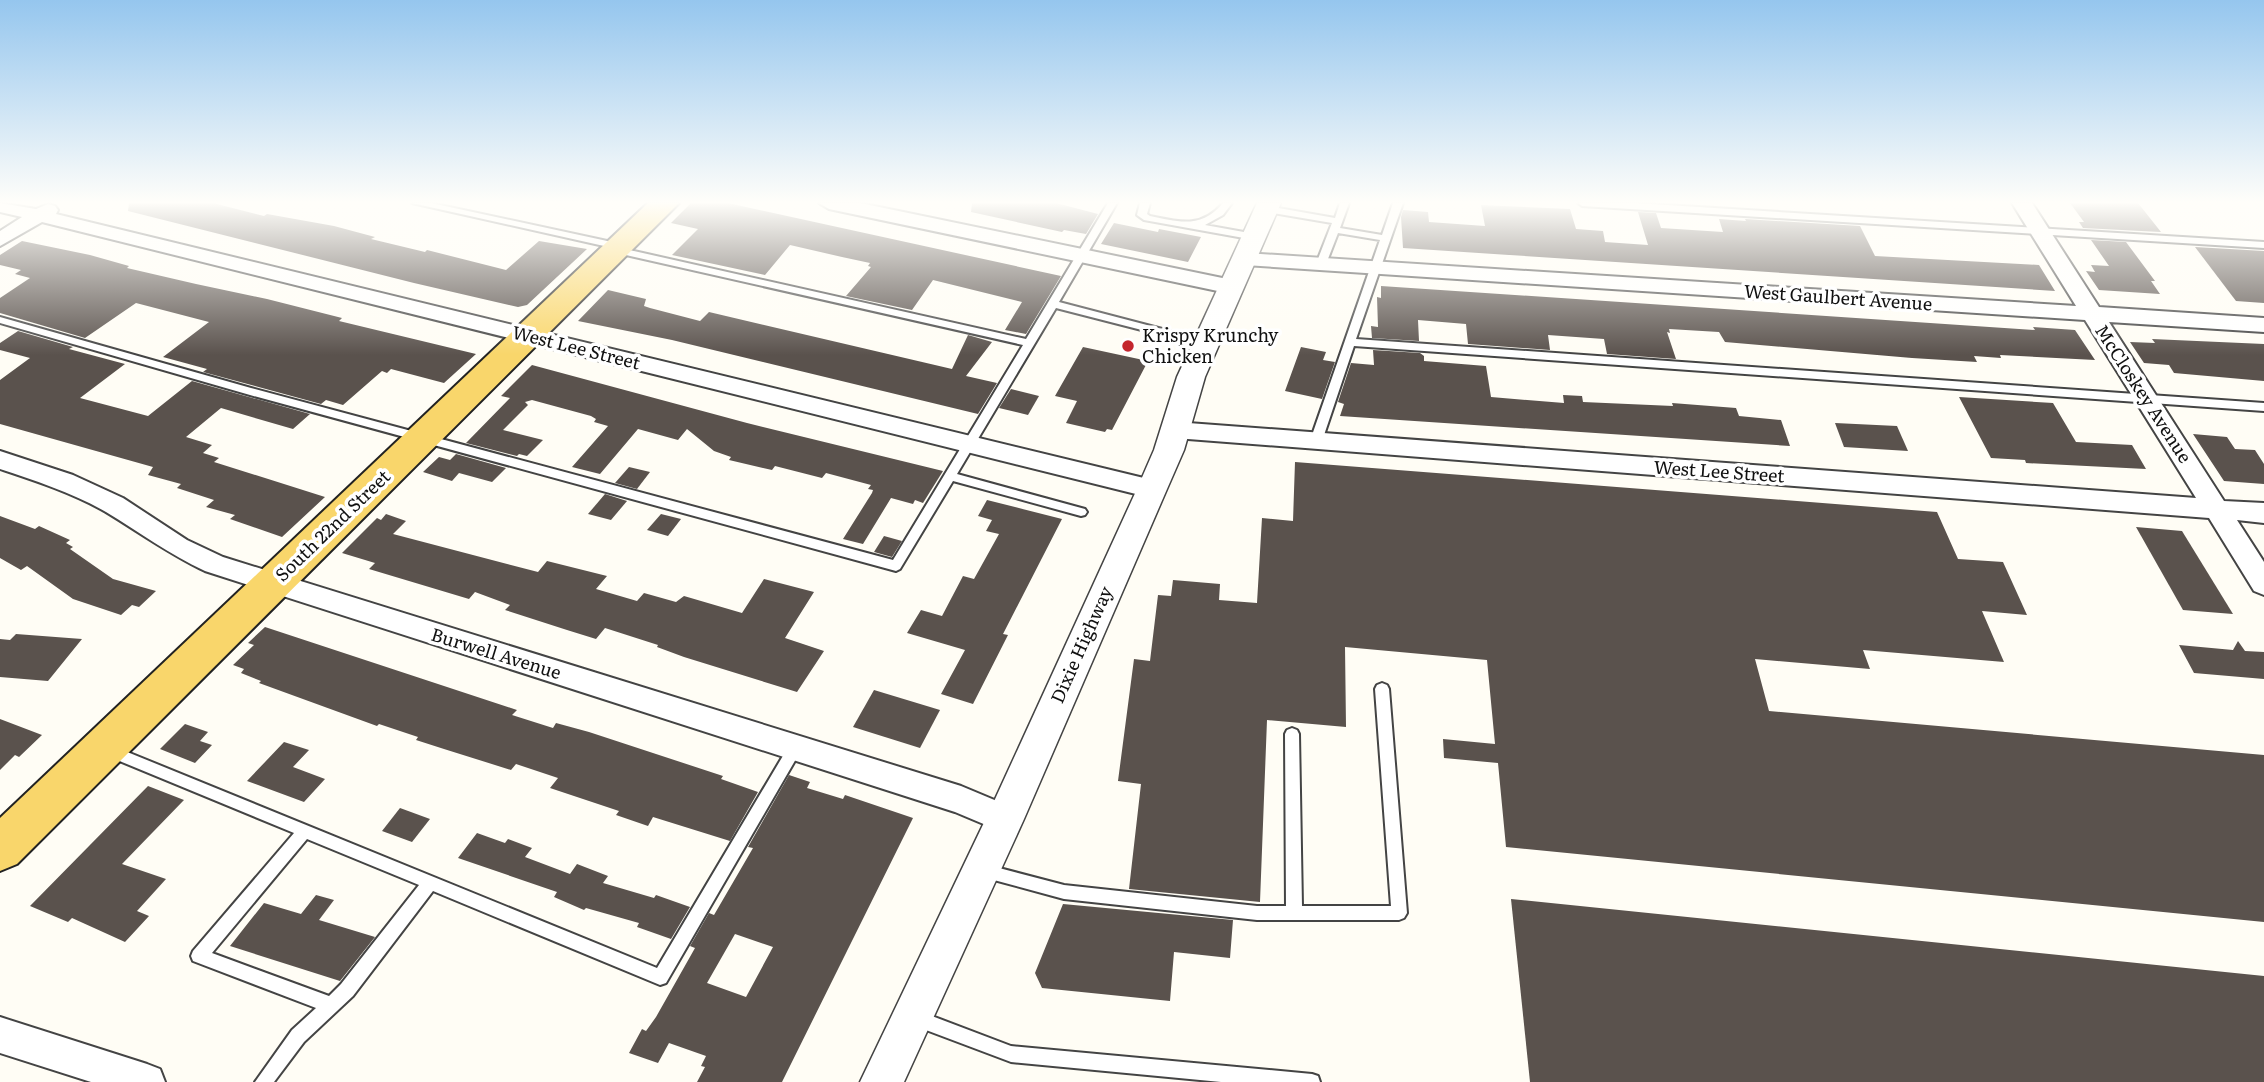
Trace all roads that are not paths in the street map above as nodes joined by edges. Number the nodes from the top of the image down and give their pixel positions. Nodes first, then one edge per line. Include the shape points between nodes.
1 (217, 253) edge
2 (613, 253) edge
3 (643, 253) edge
4 (1070, 253) edge
5 (1247, 253) edge
6 (1274, 253) edge
7 (1325, 253) edge
8 (1381, 253) edge
9 (2053, 253) edge
10 (1082, 256) junction
11 (1321, 264) junction
12 (1376, 268) junction
13 (1232, 287) junction
14 (1054, 303) junction
15 (2092, 314) junction
16 (0, 320) edge
17 (2264, 325) edge
18 (529, 336) junction
19 (1350, 342) junction
20 (1030, 343) junction
21 (1208, 344) junction
22 (2146, 399) junction
23 (2264, 407) edge
24 (1175, 430) junction
25 (424, 438) junction
26 (1316, 441) junction
27 (971, 445) junction
28 (5, 467) edge
29 (950, 476) junction
30 (1152, 489) junction
31 (2217, 510) junction
32 (1081, 512) dead end
33 (2264, 513) edge
34 (272, 584) junction
35 (2264, 584) edge
36 (1382, 689) dead end
37 (1292, 734) dead end
38 (103, 748) junction
39 (795, 748) junction
40 (1005, 819) junction
41 (305, 831) junction
42 (0, 849) edge
43 (981, 870) junction
44 (430, 883) junction
45 (1294, 912) junction
46 (331, 1005) junction
47 (912, 1017) junction
48 (0, 1035) edge
49 (1226, 1078) edge
50 (147, 1082) edge
51 (263, 1082) edge
52 (882, 1082) edge
53 (1312, 1082) edge

1 - 18 street, West Lee Street
2 - 18 main road, South 22nd Street
3 - 20 lane
4 - 10 street
5 - 13 street, Dixie Highway
6 - 11 street, West Gaulbert Avenue
7 - 11 lane
8 - 12 lane
9 - 15 street, McCloskey Avenue
10 - 13 street
10 - 14 lane
11 - 12 street, West Gaulbert Avenue
12 - 15 street, West Gaulbert Avenue
12 - 19 lane
13 - 21 street, Dixie Highway
14 - 20 lane
14 - 21 lane
15 - 17 street, West Gaulbert Avenue
15 - 22 street, McCloskey Avenue
16 - 25 lane
18 - 25 main road, South 22nd Street
18 - 27 street, West Lee Street
19 - 22 lane
19 - 26 lane
20 - 27 lane
21 - 24 street, Dixie Highway via 1191,377
22 - 23 lane
22 - 31 street, McCloskey Avenue
24 - 26 street, West Lee Street
24 - 30 street, Dixie Highway
25 - 29 lane via 895,566
25 - 34 main road, South 22nd Street
26 - 31 street, West Lee Street
27 - 29 lane
27 - 30 street, West Lee Street
28 - 34 street, Burwell Avenue via 64,481 114,505 178,547
29 - 32 lane
30 - 40 street, Dixie Highway
31 - 33 street, West Lee Street
31 - 35 street, McCloskey Avenue
34 - 38 main road, South 22nd Street
34 - 39 street, Burwell Avenue
36 - 45 lane via 1399,913
37 - 45 lane
38 - 41 lane
38 - 42 main road, South 22nd Street
39 - 40 street, Burwell Avenue via 961,800
39 - 44 lane via 660,977
40 - 43 street, Dixie Highway
41 - 44 lane
41 - 46 lane via 199,956
43 - 45 lane via 1064,892 1257,913
43 - 47 street, Dixie Highway
44 - 46 lane
46 - 51 lane
47 - 49 lane via 1011,1054
47 - 52 street, Dixie Highway
48 - 50 street
49 - 53 lane

